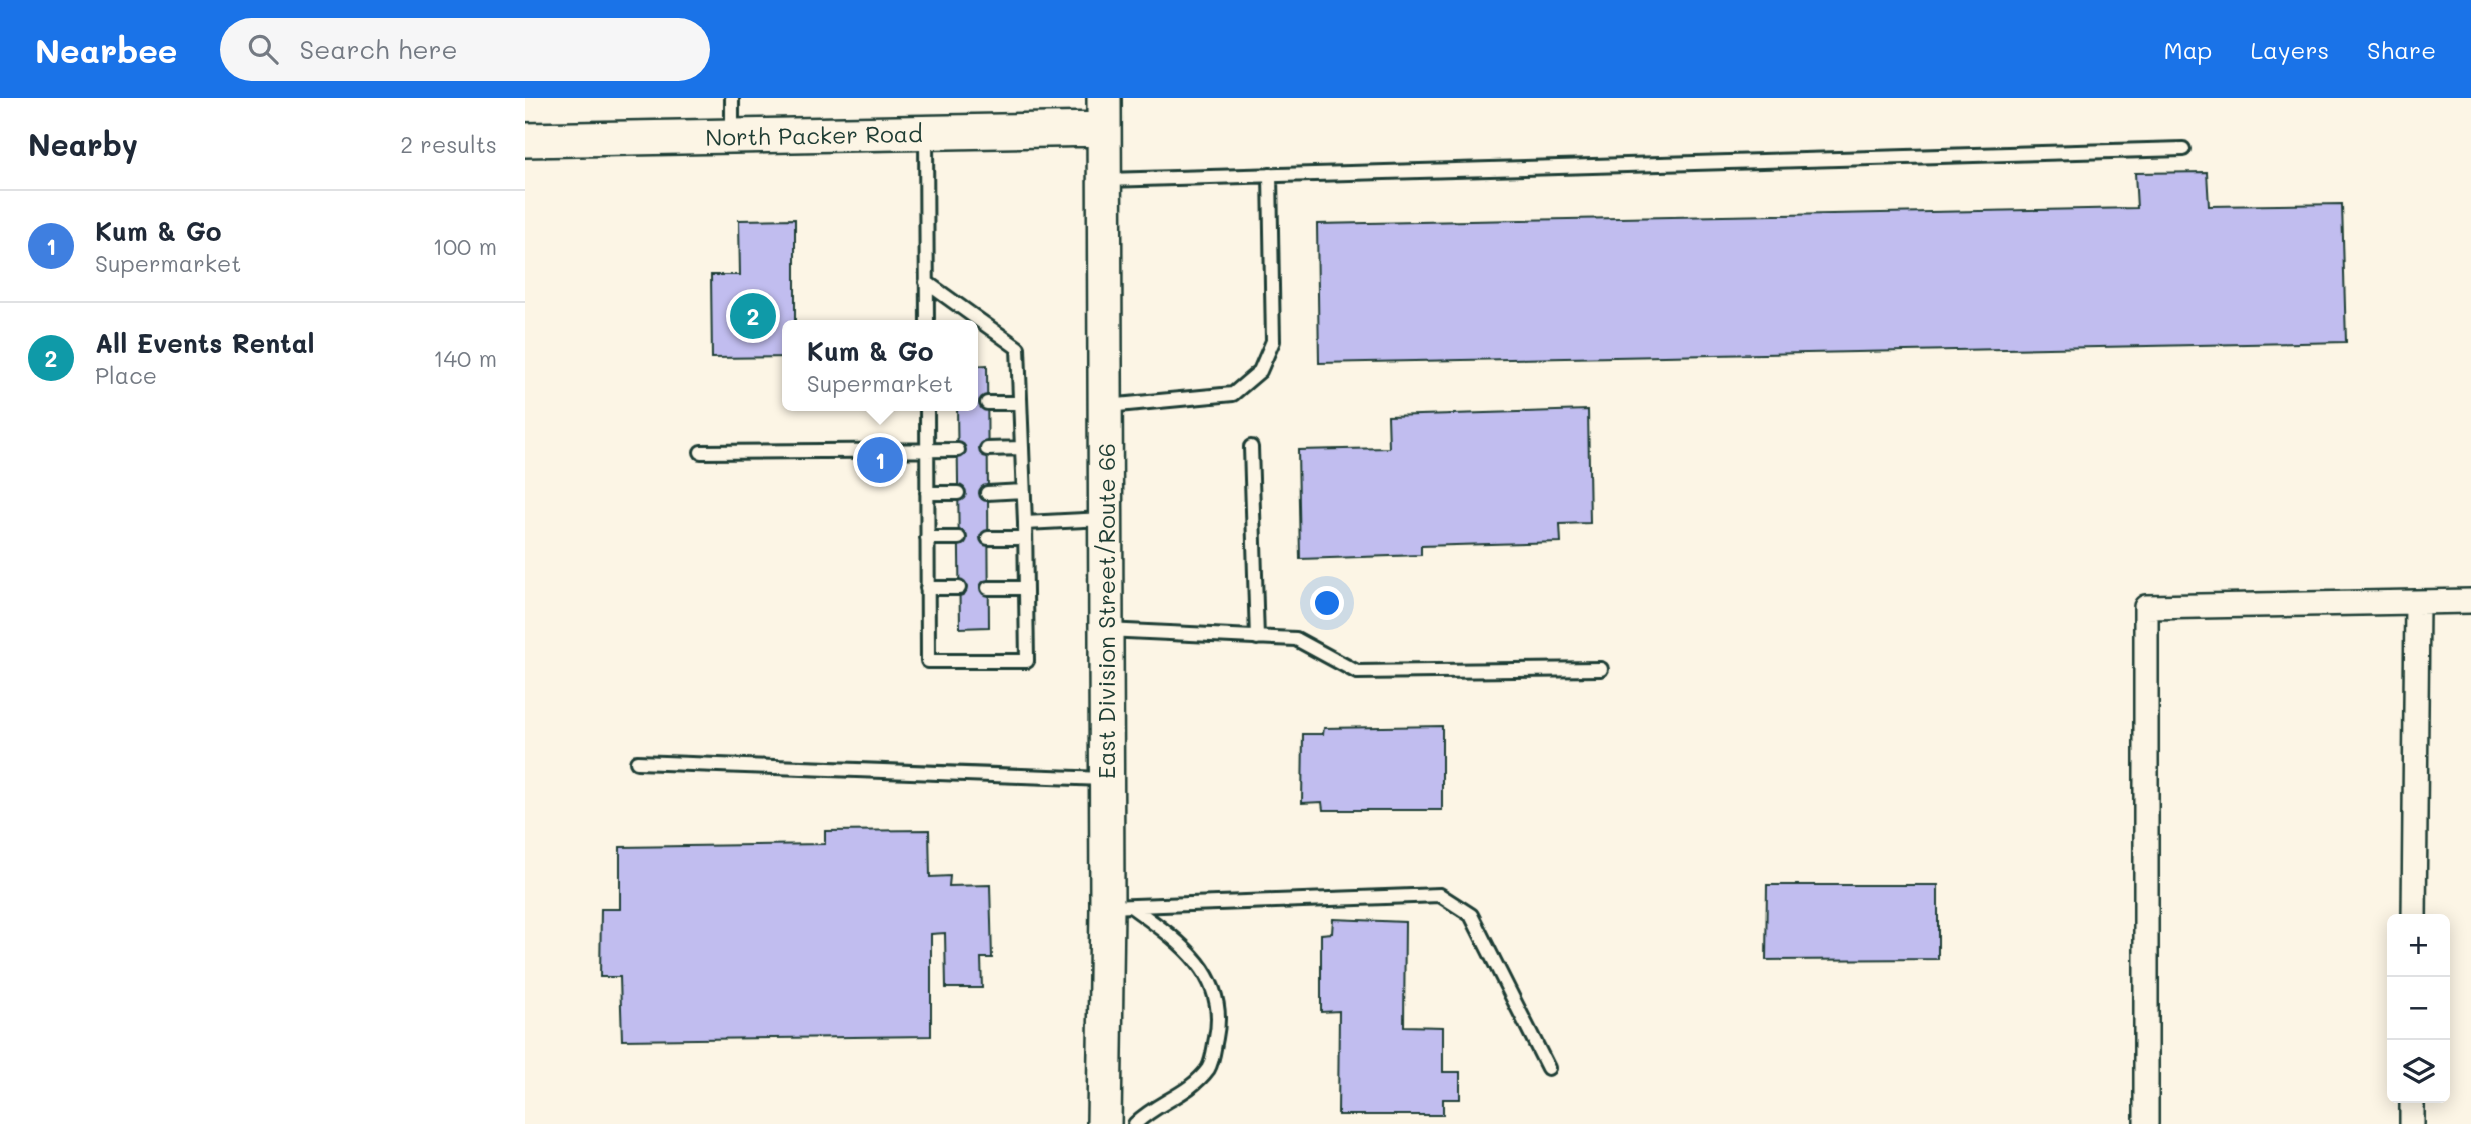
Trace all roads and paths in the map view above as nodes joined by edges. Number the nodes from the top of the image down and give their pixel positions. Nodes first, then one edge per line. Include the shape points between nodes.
1 (732, 98) edge
2 (1104, 114) edge
3 (926, 133) junction
4 (732, 136) junction
5 (525, 140) edge
6 (2183, 149) dead end
7 (1270, 175) junction
8 (1104, 180) junction
9 (926, 282) junction
10 (927, 320) edge
11 (1020, 402) junction
12 (987, 403) dead end
13 (1105, 406) junction
14 (927, 411) edge
15 (1251, 447) dead end
16 (1022, 448) junction
17 (988, 449) dead end
18 (958, 450) dead end
19 (927, 451) junction
20 (701, 452) dead end
21 (1023, 491) junction
22 (927, 493) junction
23 (958, 493) dead end
24 (988, 493) dead end
25 (1106, 519) junction
26 (1025, 523) junction
27 (927, 538) junction
28 (959, 538) dead end
29 (988, 538) dead end
30 (1025, 538) junction
31 (927, 588) junction
32 (988, 588) dead end
33 (1026, 588) junction
34 (959, 589) dead end
35 (2471, 601) edge
36 (2417, 602) junction
37 (1105, 630) junction
38 (1257, 638) junction
39 (1601, 668) dead end
40 (637, 762) dead end
41 (1106, 779) junction
42 (1119, 907) junction
43 (2414, 914) edge
44 (1548, 1068) dead end
45 (2412, 1103) edge
46 (1104, 1124) edge
47 (1135, 1124) edge
48 (2146, 1124) edge
49 (2412, 1124) edge

1 - 4 lane
2 - 3 main road, North Packer Road
2 - 8 main road, East Division Street/Route 66
3 - 4 main road, North Packer Road
3 - 9 lane
4 - 5 main road, North Packer Road
6 - 7 lane
7 - 8 lane
7 - 13 lane via 1273,341 1260,372 1233,394
8 - 13 main road, East Division Street/Route 66
9 - 10 lane
9 - 11 lane via 1018,348
11 - 12 lane
11 - 16 lane
13 - 25 main road, East Division Street/Route 66
14 - 19 lane
15 - 38 lane
16 - 17 lane
16 - 21 lane
18 - 19 lane
19 - 20 lane
19 - 22 lane
21 - 24 lane
21 - 26 lane
22 - 23 lane
22 - 27 lane
25 - 26 lane
25 - 37 main road, East Division Street/Route 66
26 - 30 lane
27 - 28 lane
27 - 31 lane
29 - 30 lane
30 - 33 lane
31 - 33 lane via 928,661 1027,661
31 - 34 lane
32 - 33 lane
35 - 36 street
36 - 43 street
36 - 48 street via 2146,607
37 - 38 lane
37 - 41 main road, East Division Street/Route 66
38 - 39 lane via 1296,639 1357,672
40 - 41 lane
41 - 42 main road, East Division Street/Route 66
42 - 44 lane via 1440,895 1471,915
42 - 46 main road, East Division Street/Route 66
42 - 47 lane via 1165,931 1204,967 1221,1015 1209,1067 1184,1093 1151,1109
45 - 49 street

